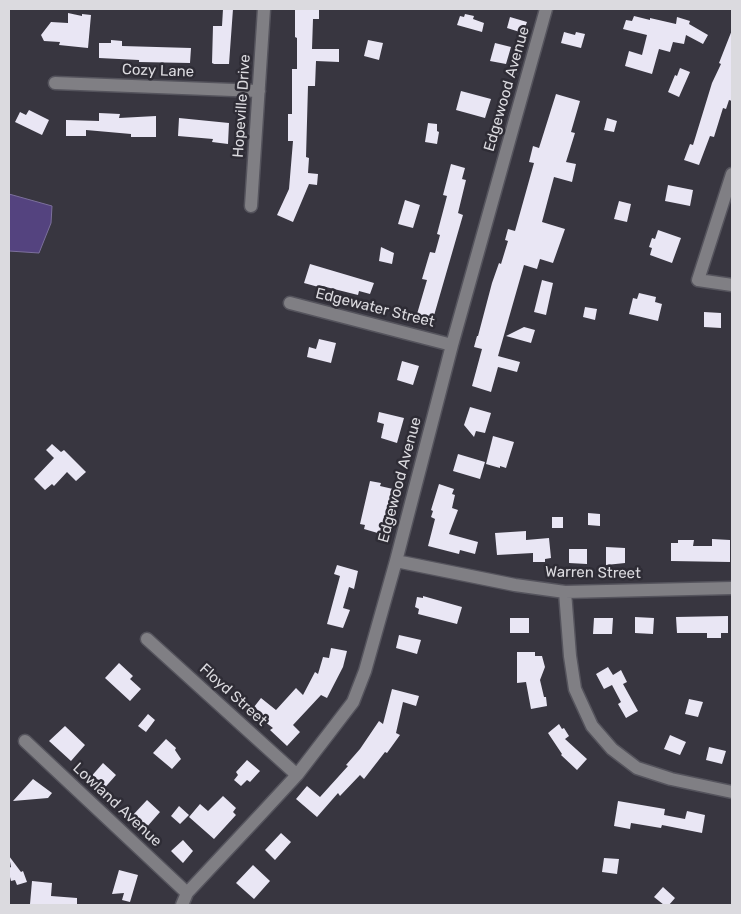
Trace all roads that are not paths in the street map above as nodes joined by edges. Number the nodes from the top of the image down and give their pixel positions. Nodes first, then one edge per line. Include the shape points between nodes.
1 (264, 9) edge
2 (546, 9) edge
3 (55, 83) dead end
4 (259, 91) junction
5 (732, 174) edge
6 (251, 206) dead end
7 (732, 285) edge
8 (290, 303) dead end
9 (452, 345) junction
10 (396, 560) junction
11 (732, 588) edge
12 (565, 592) junction
13 (147, 639) dead end
14 (25, 741) dead end
15 (296, 774) junction
16 (732, 792) edge
17 (184, 899) edge

1 - 4 street, Hopeville Drive
2 - 9 street, Edgewood Avenue
3 - 4 street, Cozy Lane
4 - 6 street, Hopeville Drive
5 - 7 street via 698,280
8 - 9 street, Edgewater Street
9 - 10 street, Edgewood Avenue
10 - 12 street, Warren Street
10 - 15 street, Edgewood Avenue via 365,671 353,702
11 - 12 street, Warren Street
12 - 16 street via 576,689 592,726 612,749 637,768
13 - 15 street, Floyd Street
14 - 17 street, Lowland Avenue
15 - 17 street, Edgewood Avenue

